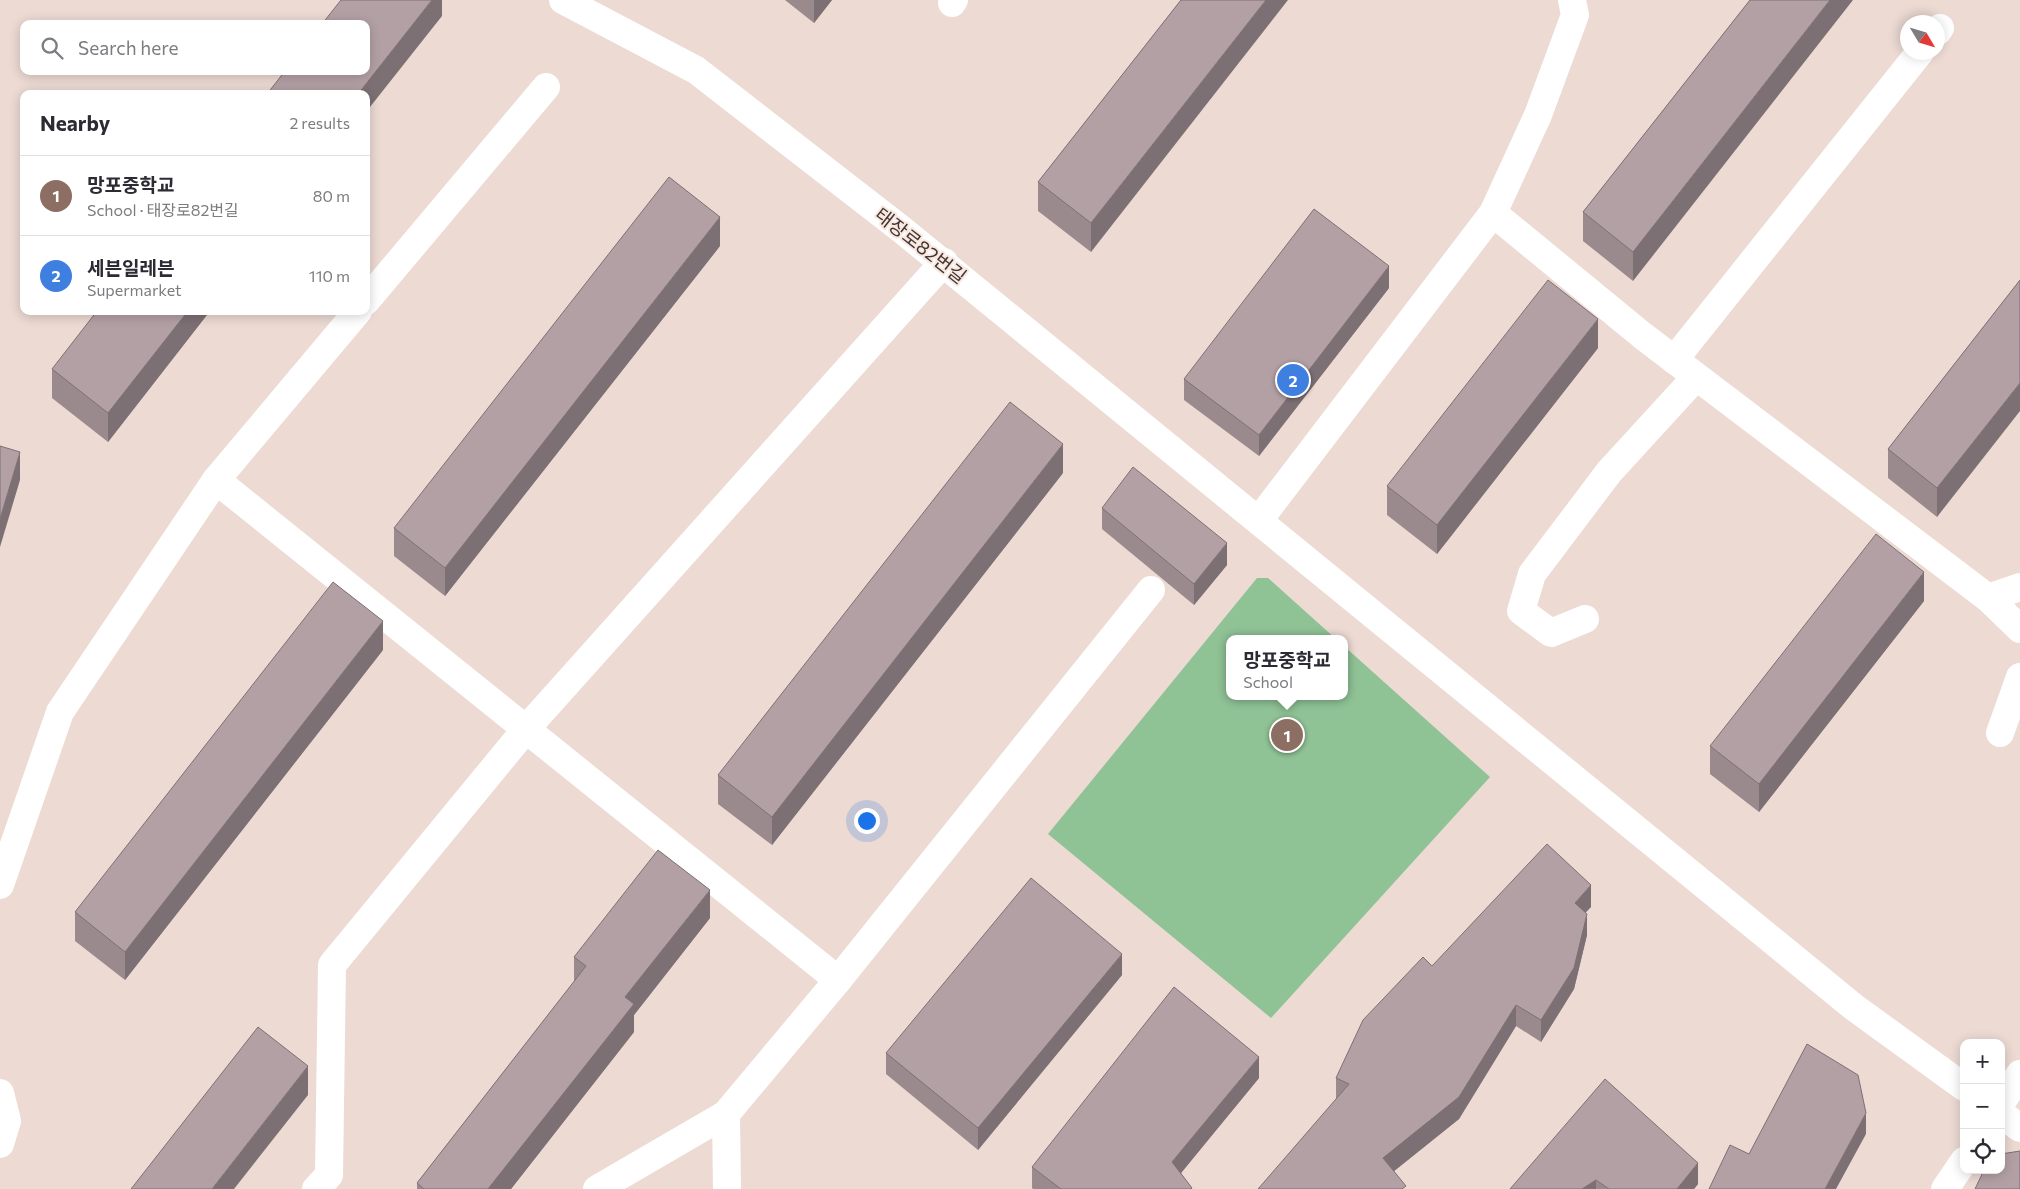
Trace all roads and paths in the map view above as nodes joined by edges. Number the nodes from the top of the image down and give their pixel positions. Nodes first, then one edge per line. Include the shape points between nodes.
1 (563, 0) edge
2 (1572, 0) edge
3 (1914, 60) edge
4 (546, 87) dead end
5 (1493, 213) junction
6 (944, 262) junction
7 (370, 296) edge
8 (355, 315) edge
9 (1674, 360) junction
10 (1696, 377) junction
11 (216, 480) junction
12 (1259, 520) junction
13 (2020, 587) edge
14 (1151, 590) dead end
15 (1988, 598) junction
16 (1586, 619) dead end
17 (2020, 628) edge
18 (2020, 677) edge
19 (526, 729) junction
20 (2000, 733) dead end
21 (0, 885) edge
22 (838, 980) junction
23 (2020, 1074) edge
24 (1960, 1084) edge
25 (0, 1093) edge
26 (2005, 1097) edge
27 (726, 1114) junction
28 (2005, 1117) edge
29 (2020, 1128) edge
30 (0, 1144) edge
31 (1960, 1167) edge
32 (330, 1184) edge
33 (597, 1189) edge
34 (727, 1189) edge
35 (1945, 1189) edge

1 - 6 street, 태장로82번길 via 696,70
2 - 5 street via 1574,15 1538,116
3 - 9 street
4 - 7 street
5 - 9 street
5 - 12 street
6 - 12 street, 태장로82번길
6 - 19 street
8 - 11 street
9 - 10 street
10 - 15 street
10 - 16 street via 1609,472 1532,574 1521,611 1551,633
11 - 19 street
11 - 21 street via 60,712
12 - 24 street, 태장로82번길 via 1855,1008
13 - 15 street
14 - 22 street
15 - 17 street
18 - 20 street
19 - 22 street
19 - 32 street via 332,966
22 - 27 street
23 - 26 street
25 - 30 street via 7,1121
27 - 33 street
27 - 34 street
28 - 29 street
31 - 35 street

